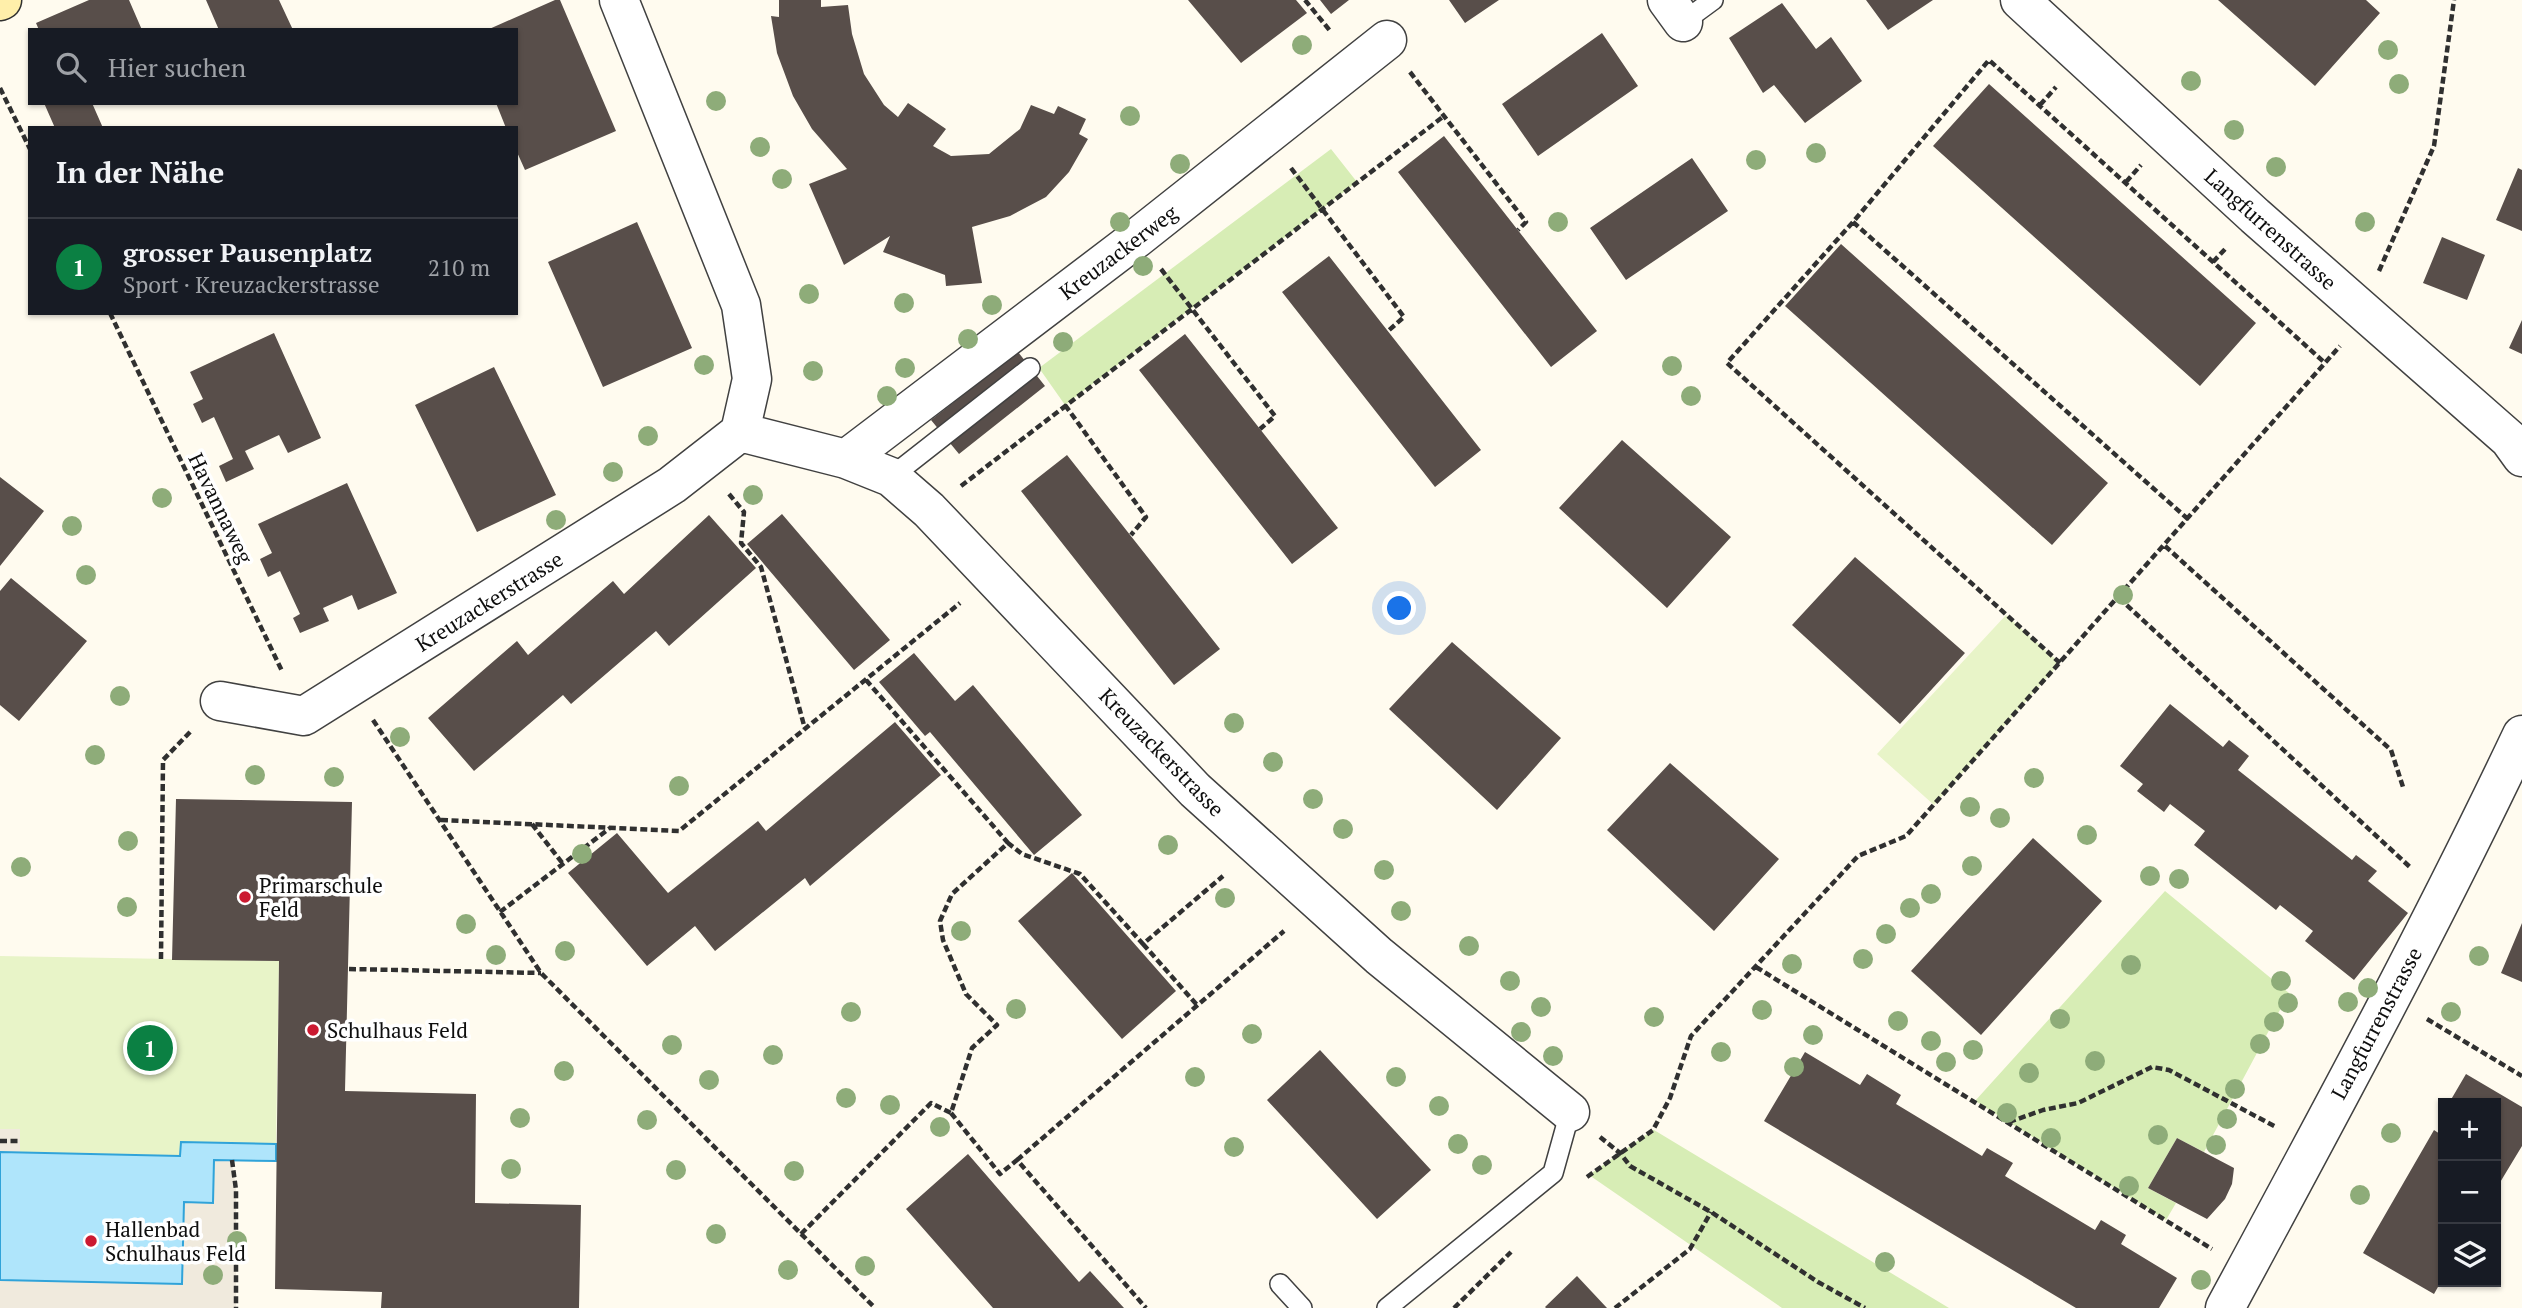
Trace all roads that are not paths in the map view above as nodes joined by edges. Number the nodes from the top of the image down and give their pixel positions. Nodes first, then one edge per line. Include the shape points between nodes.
1 (619, 0) edge
2 (1713, 0) edge
3 (2020, 0) edge
4 (1675, 11) edge
5 (1387, 40) road end
6 (1030, 368) dead end
7 (740, 432) junction
8 (2522, 457) edge
9 (846, 459) junction
10 (891, 477) junction
11 (220, 702) road end
12 (2522, 735) edge
13 (1570, 1112) joint
14 (1280, 1284) dead end
15 (1302, 1308) edge
16 (1387, 1308) edge
17 (2225, 1308) edge

1 - 7 street via 741,305 752,379
2 - 4 lane
3 - 8 street, Langfurrenstrasse via 2366,316 2508,439
5 - 9 street, Kreuzackerweg
6 - 10 lane
7 - 9 street, Kreuzackerstrasse
7 - 11 street, Kreuzackerstrasse via 672,485 304,716
9 - 10 street, Kreuzackerstrasse
10 - 13 street, Kreuzackerstrasse via 929,510 1195,790 1379,956
12 - 17 street, Langfurrenstrasse via 2442,897
13 - 16 lane via 1553,1173
14 - 15 lane

